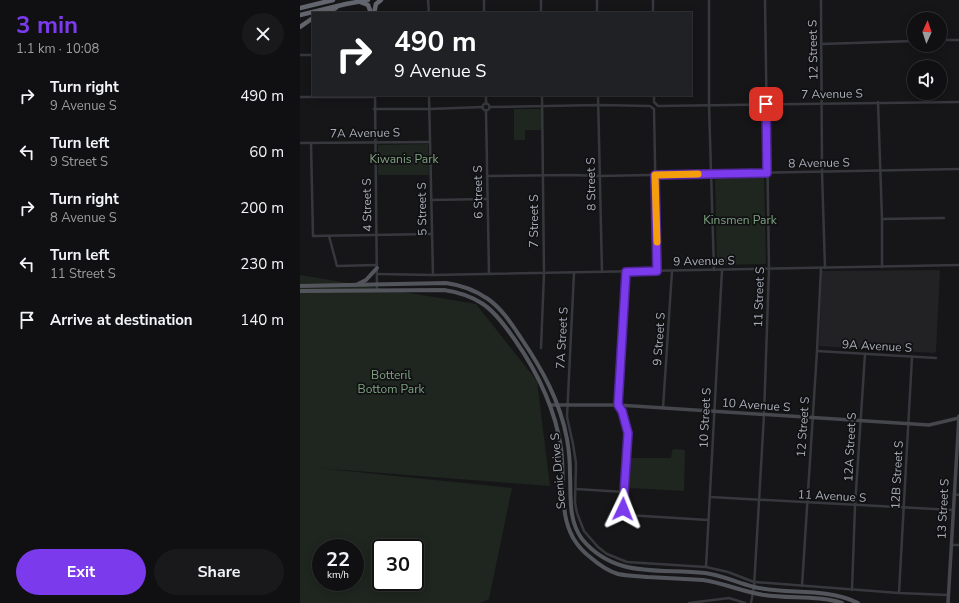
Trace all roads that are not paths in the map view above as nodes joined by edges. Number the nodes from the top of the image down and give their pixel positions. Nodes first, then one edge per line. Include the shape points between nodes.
1 (333, 0) edge
2 (368, 0) edge
3 (381, 0) edge
4 (428, 0) edge
5 (484, 0) edge
6 (541, 0) edge
7 (596, 0) edge
8 (653, 0) edge
9 (709, 0) edge
10 (765, 0) edge
11 (822, 0) edge
12 (357, 2) junction
13 (346, 4) junction
14 (300, 8) edge
15 (312, 12) edge
16 (313, 12) edge
17 (326, 12) edge
18 (371, 12) edge
19 (374, 12) edge
20 (428, 12) edge
21 (484, 12) edge
22 (541, 12) edge
23 (597, 12) edge
24 (653, 12) edge
25 (300, 15) edge
26 (312, 19) edge
27 (300, 27) edge
28 (947, 40) edge
29 (959, 40) edge
30 (907, 41) edge
31 (822, 44) junction
32 (300, 55) edge
33 (312, 55) edge
34 (375, 96) edge
35 (429, 96) edge
36 (486, 96) edge
37 (542, 96) edge
38 (598, 96) edge
39 (654, 96) edge
40 (300, 98) edge
41 (878, 102) junction
42 (959, 102) edge
43 (823, 103) junction
44 (486, 104) junction
45 (766, 104) junction
46 (599, 105) junction
47 (710, 105) junction
48 (542, 106) junction
49 (483, 107) junction
50 (490, 108) junction
51 (374, 109) junction
52 (429, 109) junction
53 (486, 110) junction
54 (375, 142) junction
55 (430, 142) junction
56 (300, 143) edge
57 (312, 143) junction
58 (959, 169) edge
59 (881, 170) junction
60 (822, 172) junction
61 (767, 173) junction
62 (711, 174) junction
63 (655, 175) junction
64 (488, 176) junction
65 (543, 176) junction
66 (600, 176) junction
67 (487, 199) junction
68 (431, 200) junction
69 (944, 218) dead end
70 (882, 219) junction
71 (432, 234) junction
72 (377, 235) junction
73 (329, 236) junction
74 (959, 265) edge
75 (377, 267) junction
76 (821, 268) junction
77 (825, 268) junction
78 (882, 268) junction
79 (769, 269) junction
80 (714, 270) junction
81 (722, 270) junction
82 (657, 271) junction
83 (672, 271) junction
84 (602, 272) junction
85 (626, 272) junction
86 (544, 273) junction
87 (574, 273) junction
88 (377, 274) junction
89 (489, 274) junction
90 (433, 275) junction
91 (378, 284) junction
92 (358, 285) junction
93 (300, 286) edge
94 (377, 290) junction
95 (300, 291) edge
96 (541, 348) dead end
97 (817, 351) junction
98 (865, 354) junction
99 (912, 357) junction
100 (936, 358) dead end
101 (550, 405) junction
102 (558, 405) junction
103 (568, 405) junction
104 (618, 405) junction
105 (663, 409) junction
106 (715, 412) junction
107 (764, 415) junction
108 (813, 418) junction
109 (959, 418) edge
110 (860, 421) junction
111 (908, 424) junction
112 (576, 489) junction
113 (624, 492) junction
114 (954, 494) junction
115 (959, 494) edge
116 (710, 497) junction
117 (758, 501) junction
118 (808, 504) junction
119 (856, 506) junction
120 (904, 509) junction
121 (953, 510) junction
122 (708, 520) junction
123 (951, 545) junction
124 (959, 545) edge
125 (706, 567) junction
126 (754, 582) junction
127 (802, 586) junction
128 (754, 587) junction
129 (852, 590) junction
130 (753, 593) junction
131 (899, 593) junction
132 (948, 595) junction
133 (689, 603) edge
134 (745, 603) edge
135 (751, 603) edge
136 (842, 603) edge
137 (858, 603) edge
138 (948, 603) edge

1 - 14 highway
2 - 12 highway
3 - 19 highway via 376,4
4 - 20 street
5 - 21 street
6 - 22 street
7 - 23 street
8 - 24 street
9 - 47 street
10 - 45 street, 11 Street S
11 - 31 street, 12 Street S
12 - 13 highway
12 - 18 highway via 368,5
13 - 16 highway
13 - 17 highway
15 - 25 highway
26 - 27 highway
28 - 29 street
30 - 31 street
31 - 43 street, 12 Street S
32 - 33 street
34 - 40 street
34 - 51 street, 4 Street S
35 - 52 street, 5 Street S
36 - 44 street
37 - 48 street, 7 Street S
38 - 46 street, 8 Street S
39 - 47 street, 7 Avenue S via 654,102 658,106
41 - 42 street, 7 Avenue S
41 - 43 street, 7 Avenue S
41 - 59 street
43 - 45 street, 7 Avenue S
43 - 60 street, 12 Street S
44 - 49 street
44 - 50 street
45 - 47 street, 7 Avenue S
45 - 61 street, 11 Street S
46 - 48 street
46 - 63 street via 650,106 654,109
46 - 66 street, 8 Street S
47 - 62 street
48 - 50 street
48 - 65 street, 7 Street S
49 - 52 street
49 - 53 street
50 - 53 street
51 - 52 street
51 - 54 street, 4 Street S
52 - 55 street, 5 Street S
53 - 64 street, 6 Street S
54 - 55 street, 7A Avenue S
54 - 57 street, 7A Avenue S
54 - 72 street, 4 Street S
55 - 68 street, 5 Street S
56 - 57 street, 7A Avenue S
57 - 73 street via 313,236
58 - 59 street, 8 Avenue S
59 - 60 street, 8 Avenue S
59 - 70 street
60 - 61 street, 8 Avenue S
60 - 77 street, 12 Street S
61 - 62 street, 8 Avenue S
61 - 79 street, 11 Street S
62 - 63 street, 8 Avenue S
62 - 80 street
63 - 66 street, 8 Avenue S
63 - 82 street
64 - 65 street, 8 Avenue S
64 - 67 street, 6 Street S
65 - 66 street, 8 Avenue S
65 - 86 street, 7 Street S
66 - 84 street, 8 Street S
67 - 68 street
67 - 89 street, 6 Street S
68 - 71 street, 5 Street S
69 - 70 street
70 - 78 street
71 - 72 street
71 - 90 street, 5 Street S
72 - 73 street
72 - 75 street, 4 Street S
73 - 75 street via 337,266
74 - 78 street, 9 Avenue S
75 - 88 street, 4 Street S
75 - 92 main road
76 - 77 street, 9 Avenue S
76 - 79 street, 9 Avenue S
76 - 97 street, 12 Street S
77 - 78 street, 9 Avenue S
79 - 81 street, 9 Avenue S
79 - 107 street, 11 Street S
80 - 81 street, 9 Avenue S
80 - 83 street, 9 Avenue S
81 - 106 street, 10 Street S
82 - 83 street, 9 Avenue S
82 - 85 street, 9 Avenue S
83 - 105 street, 9 Street S
84 - 85 street, 9 Avenue S
84 - 87 street, 9 Avenue S
85 - 104 street
86 - 87 street, 9 Avenue S
86 - 89 street, 9 Avenue S
86 - 96 street, 7 Street S
87 - 103 street, 7A Street S
88 - 90 street, 9 Avenue S
88 - 91 street, 4 Street S
89 - 90 street, 9 Avenue S
91 - 92 main road, Scenic Drive S
91 - 94 street, 4 Street S
91 - 102 main road, Scenic Drive S via 455,284 488,299 508,318 546,377
92 - 93 main road, Scenic Drive S
94 - 95 main road, Scenic Drive S
94 - 101 main road, Scenic Drive S via 444,290 470,296 483,304 505,327 527,358
97 - 98 street, 9A Avenue S
97 - 108 street, 12 Street S
98 - 99 street, 9A Avenue S
98 - 110 street, 12A Street S
99 - 100 street, 9A Avenue S
99 - 111 street, 12B Street S
101 - 102 street, 10 Avenue S
101 - 130 main road, Scenic Drive S via 561,447 566,522 574,540 588,556 618,574 710,581
102 - 103 street, 10 Avenue S
102 - 128 main road, Scenic Drive S via 568,450 571,511 581,537 594,551 612,563 631,569 706,573
103 - 104 street, 10 Avenue S
103 - 112 street, Scenic Drive S via 576,463
104 - 105 street, 10 Avenue S
104 - 113 street via 628,433
105 - 106 street, 10 Avenue S
106 - 107 street, 10 Avenue S
106 - 116 street, 10 Street S
107 - 108 street, 10 Avenue S
107 - 117 street, 11 Street S
108 - 110 street, 10 Avenue S
108 - 118 street, 12 Street S
109 - 111 street, 10 Avenue S via 929,425
109 - 114 street, 13 Street S
110 - 111 street, 10 Avenue S
110 - 119 street, 12A Street S
111 - 120 street, 12B Street S
112 - 113 street
112 - 125 street, Scenic Drive S via 576,508 580,522 589,538 607,554 627,562
113 - 122 street via 623,509 627,515
114 - 115 street
114 - 121 street, 13 Street S
116 - 117 street, 11 Avenue S
116 - 122 street, 10 Street S
117 - 118 street, 11 Avenue S
117 - 126 street, 11 Street S
118 - 119 street, 11 Avenue S
118 - 127 street, 12 Street S
119 - 120 street, 11 Avenue S
119 - 129 street, 12A Street S
120 - 121 street, 11 Avenue S
120 - 131 street, 12B Street S
121 - 123 street, 13 Street S
122 - 125 street, 10 Street S
123 - 124 street
123 - 132 street, 13 Street S
125 - 126 street, Scenic Drive S
126 - 127 street, Scenic Drive S
126 - 128 street, 11 Street S
127 - 129 street, Scenic Drive S
128 - 130 street, 11 Street S
128 - 137 main road, Scenic Drive S via 832,595
129 - 131 street, Scenic Drive S
130 - 135 street, 11 Street S
130 - 136 main road, Scenic Drive S
131 - 132 street, Scenic Drive S
132 - 138 street, 13 Street S
133 - 134 street via 729,598

